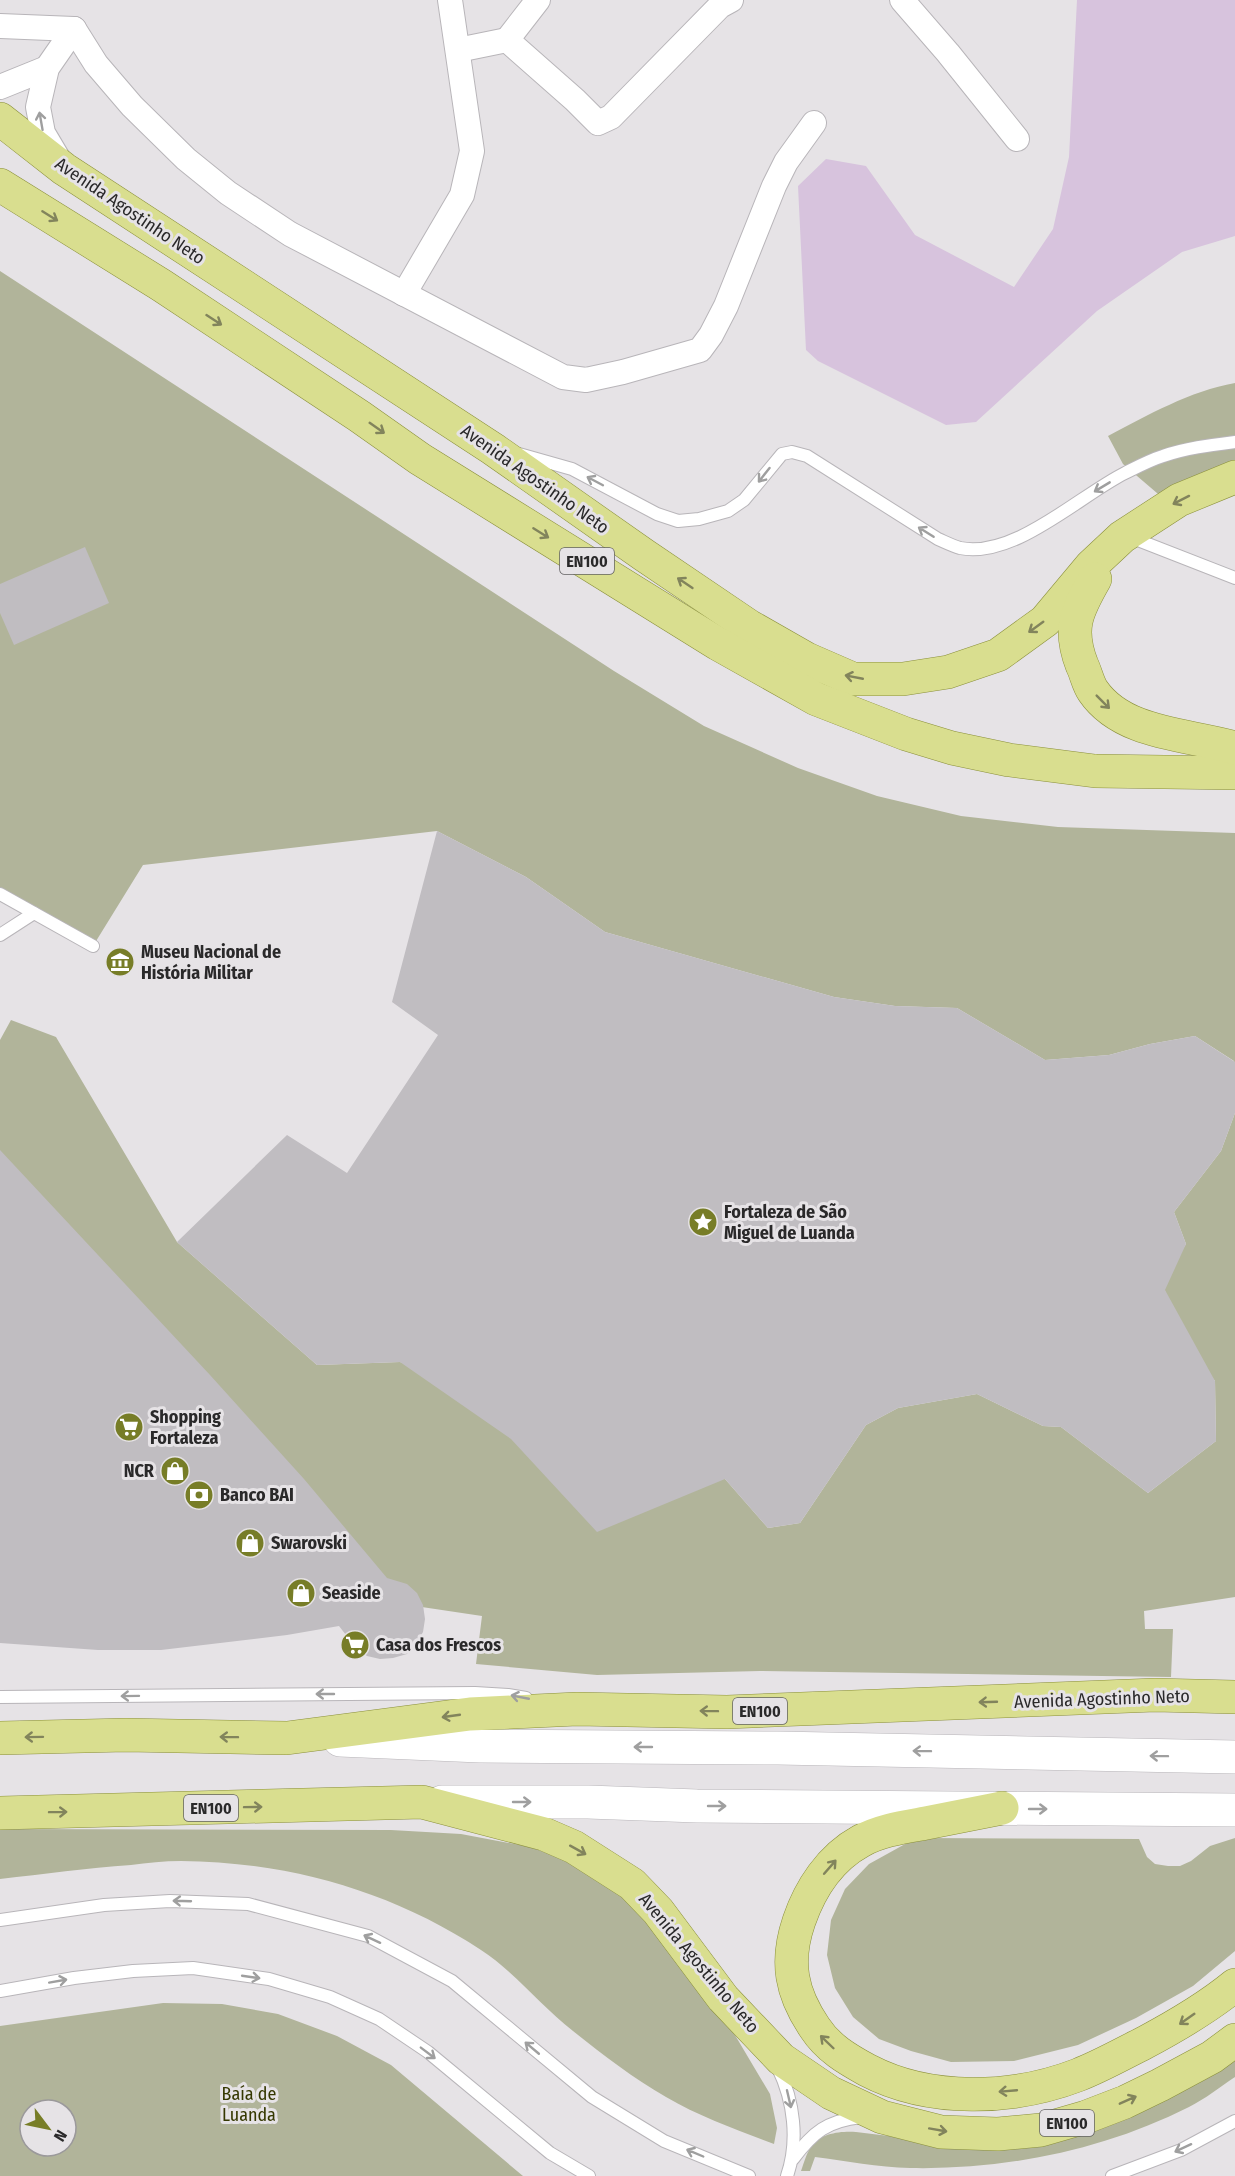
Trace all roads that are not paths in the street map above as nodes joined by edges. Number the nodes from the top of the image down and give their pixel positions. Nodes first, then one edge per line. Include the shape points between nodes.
1 (450, 0) edge
2 (538, 0) edge
3 (731, 0) edge
4 (902, 0) edge
5 (0, 26) edge
6 (74, 29) junction
7 (507, 40) junction
8 (458, 50) junction
9 (47, 68) junction
10 (0, 87) edge
11 (0, 119) edge
12 (814, 123) dead end
13 (1017, 140) dead end
14 (64, 169) junction
15 (0, 185) edge
16 (404, 294) junction
17 (1235, 442) edge
18 (493, 448) junction
19 (1235, 477) edge
20 (1124, 536) junction
21 (1235, 578) edge
22 (1235, 748) edge
23 (1235, 773) edge
24 (0, 894) edge
25 (34, 914) junction
26 (0, 935) edge
27 (93, 946) dead end
28 (0, 1688) edge
29 (0, 1697) edge
30 (48, 1697) junction
31 (1235, 1697) edge
32 (577, 1709) junction
33 (0, 1738) edge
34 (287, 1738) junction
35 (1226, 1757) edge
36 (422, 1802) junction
37 (1002, 1808) junction
38 (1225, 1810) edge
39 (0, 1813) edge
40 (0, 1920) edge
41 (1235, 1984) edge
42 (0, 1991) edge
43 (1235, 2040) edge
44 (767, 2045) junction
45 (882, 2117) junction
46 (1235, 2121) edge
47 (792, 2160) junction
48 (590, 2176) edge
49 (749, 2176) edge
50 (787, 2176) edge
51 (1112, 2176) edge

1 - 8 street
2 - 7 street
3 - 7 street via 720,6 611,117 598,123
4 - 13 street
5 - 6 street
6 - 9 street
6 - 16 street via 96,64 132,106 186,159 228,193 290,234
7 - 8 street
8 - 16 street via 472,151 462,195
9 - 10 street
14 -> 9 street via 43,133 38,107
11 - 14 main road, Avenida Agostinho Neto / EN100
12 - 16 street via 786,162 726,306 700,350 586,380 563,377
14 - 18 main road, Avenida Agostinho Neto / EN100
15 -> 23 main road, Avenida Agostinho Neto / EN100 via 161,285 430,465 718,644 816,699 906,734 1009,760 1095,771
17 -> 18 lane via 1163,456 1122,475 1019,538 983,548 960,548 938,539 807,456 792,452 782,454 744,500 731,509 678,521 657,514 572,468
20 -> 18 main road, Avenida Agostinho Neto / EN100 via 1091,566 1045,621 998,655 948,672 903,679 853,679 807,659 749,626
19 -> 20 main road, Avenida Agostinho Neto / EN100 via 1179,500
20 - 21 lane
20 -> 22 main road via 1092,585 1074,627 1077,650 1092,691 1114,713 1155,731
24 - 25 lane
25 - 26 lane
25 - 27 lane
28 - 30 lane
29 - 30 lane
32 -> 30 lane via 508,1695 475,1693
31 -> 32 main road, Avenida Agostinho Neto / EN100 via 1155,1695 727,1712
32 -> 34 main road, Avenida Agostinho Neto / EN100 via 470,1713
34 -> 33 main road, EN100 via 126,1735
35 -> 34 street via 480,1746
36 -> 37 street
39 -> 36 main road, EN100
36 -> 44 main road, Avenida Agostinho Neto / EN100 via 544,1834 574,1847 632,1884 658,1911 723,1998
37 -> 38 street
41 -> 37 main road via 1178,2025 1130,2050 1077,2075 1022,2090 973,2094 929,2091 889,2081 840,2056 802,2010 793,1982 790,1958 795,1931 813,1890 840,1855 883,1831
49 -> 40 lane via 664,2140 592,2097 452,1981 368,1936 248,1904 170,1901 104,1905
42 -> 48 lane via 74,1978 193,1968 269,1979 330,1997 379,2019 428,2052 550,2153
45 -> 43 main road, Avenida Agostinho Neto / EN100 via 941,2132 998,2134 1041,2130 1125,2102 1212,2057
44 - 45 main road, Avenida Agostinho Neto / EN100 via 820,2087
44 -> 47 lane via 785,2083 791,2109
45 - 47 lane via 844,2120 818,2130
46 -> 51 lane via 1181,2150
47 - 50 lane

